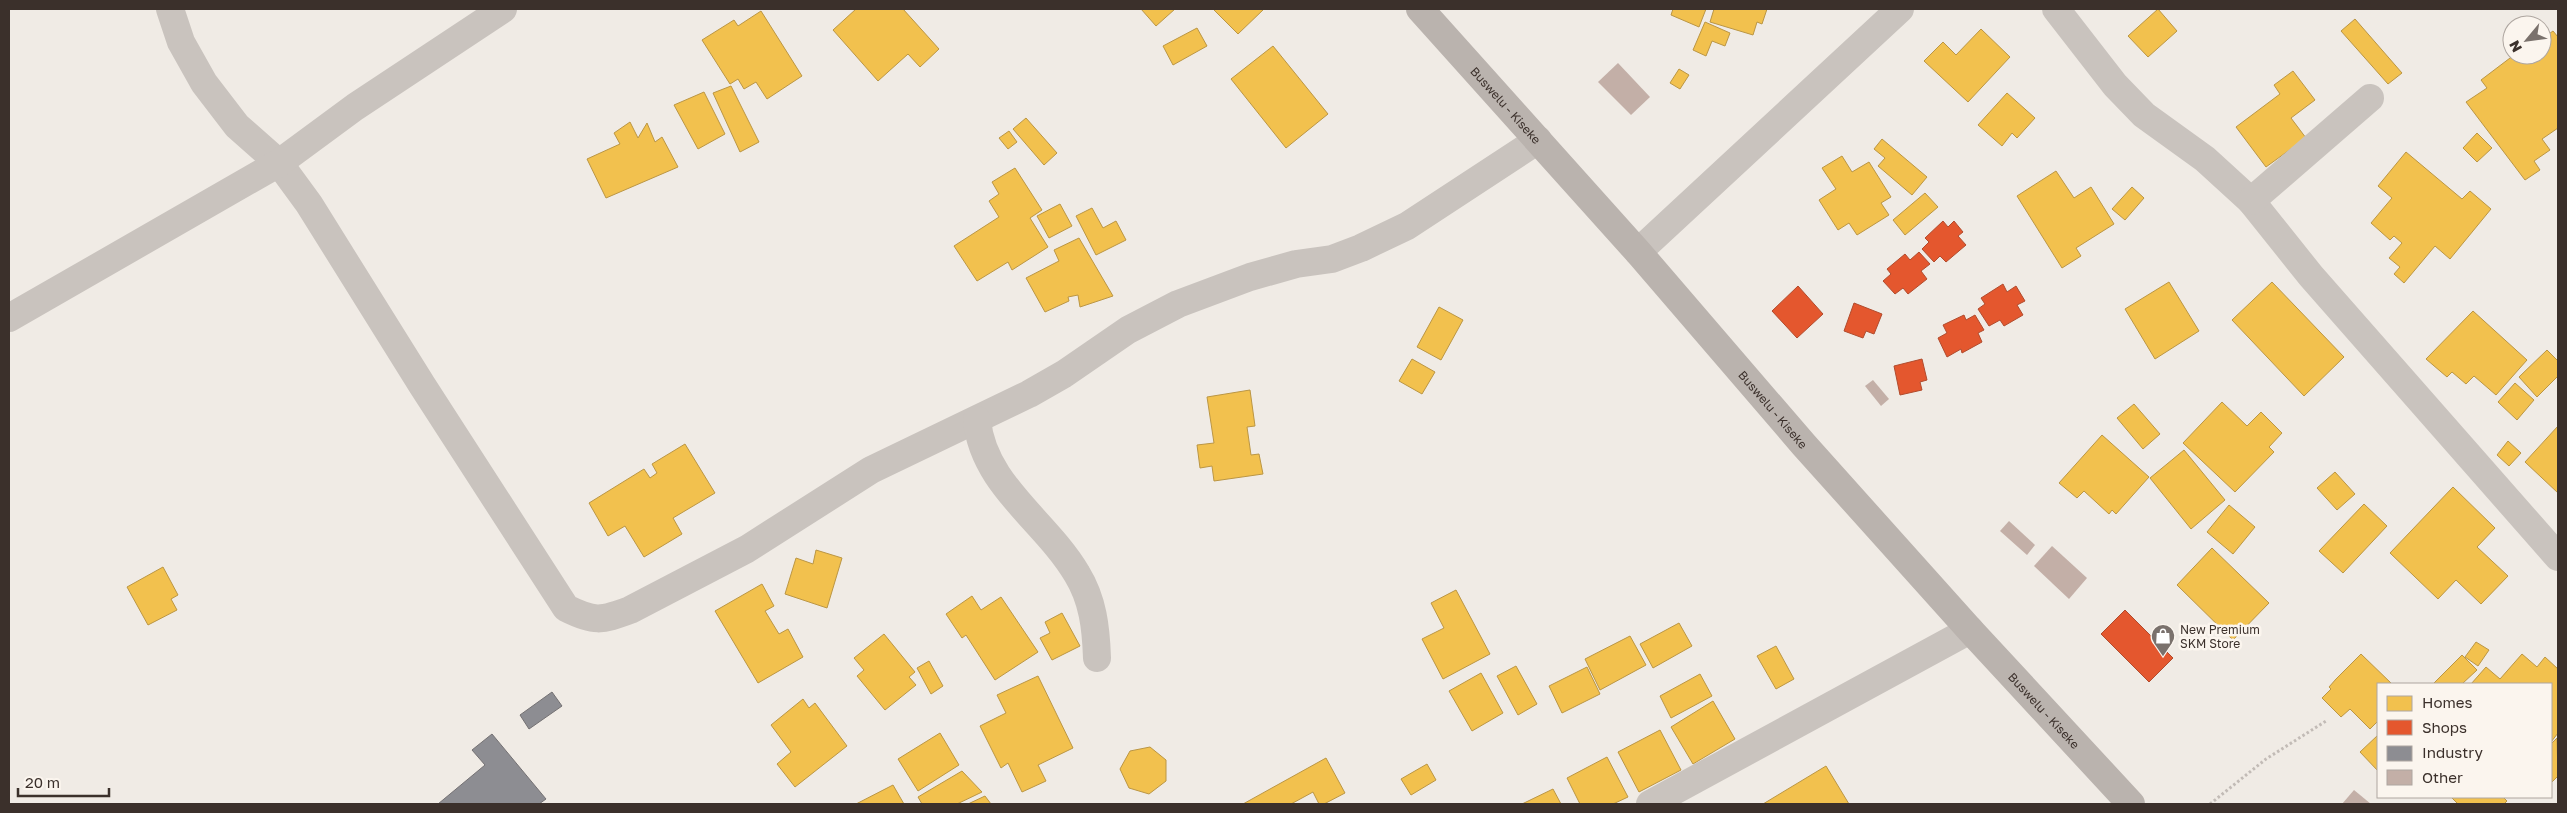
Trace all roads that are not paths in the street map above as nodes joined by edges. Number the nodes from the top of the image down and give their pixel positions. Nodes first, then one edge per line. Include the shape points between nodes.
1 (170, 9) edge
2 (503, 9) edge
3 (1420, 9) edge
4 (1900, 9) edge
5 (2056, 9) edge
6 (2370, 98) dead end
7 (1538, 140) junction
8 (279, 163) junction
9 (2251, 201) junction
10 (1638, 252) junction
11 (9, 318) edge
12 (977, 420) junction
13 (2558, 557) edge
14 (1970, 630) junction
15 (1098, 658) dead end
16 (1650, 804) edge
17 (2131, 804) edge

1 - 8 street via 181,42 204,84 237,126
2 - 8 street via 354,107
3 - 7 main road, Buswelu - Kiseke
4 - 10 street
5 - 9 street via 2115,85 2144,115 2205,159
6 - 9 street
7 - 10 main road, Buswelu - Kiseke
7 - 12 street via 1407,226 1332,259 1268,272 1178,304 1128,330 1057,378
8 - 11 street
8 - 12 street via 309,204 566,608 588,619 612,617 674,587 747,549 871,470
9 - 13 street via 2311,276
10 - 14 main road, Buswelu - Kiseke via 1804,445
12 - 15 street via 983,449 997,474 1014,499 1056,544 1078,574 1091,602
14 - 16 street
14 - 17 main road, Buswelu - Kiseke

